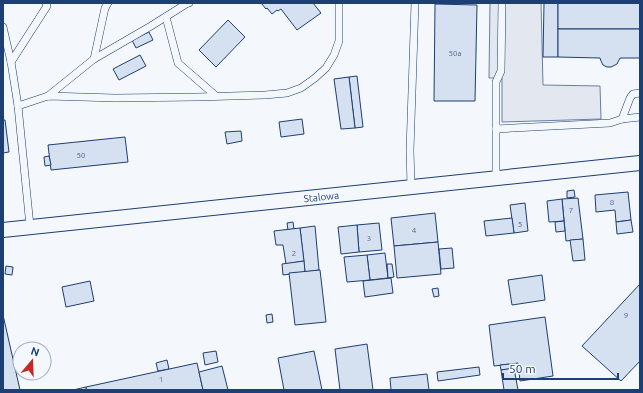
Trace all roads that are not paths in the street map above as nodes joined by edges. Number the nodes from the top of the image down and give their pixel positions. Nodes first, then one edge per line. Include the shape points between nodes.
1 (46, 3) edge
2 (108, 3) edge
3 (186, 3) edge
4 (339, 3) edge
5 (415, 3) edge
6 (502, 3) edge
7 (166, 17) junction
8 (3, 27) edge
9 (94, 59) junction
10 (11, 62) junction
11 (640, 93) edge
12 (48, 96) junction
13 (216, 96) junction
14 (18, 106) junction
15 (640, 118) edge
16 (622, 119) junction
17 (496, 128) junction
18 (640, 163) edge
19 (496, 178) junction
20 (411, 186) junction
21 (30, 226) junction
22 (3, 230) edge

1 - 10 lane
2 - 9 lane
3 - 7 lane
4 - 13 lane via 339,41 330,62 315,78 301,88 287,93
5 - 20 lane
6 - 17 lane via 501,71 496,82
7 - 9 lane
7 - 13 lane via 178,63
8 - 10 lane
9 - 12 lane
10 - 14 lane
11 - 16 lane via 633,94 630,98
12 - 13 lane
12 - 14 lane
14 - 21 lane
15 - 16 lane
16 - 17 lane via 610,123
17 - 19 lane
18 - 19 street, Stalowa
19 - 20 street, Stalowa
20 - 21 street, Stalowa
21 - 22 street, Stalowa

